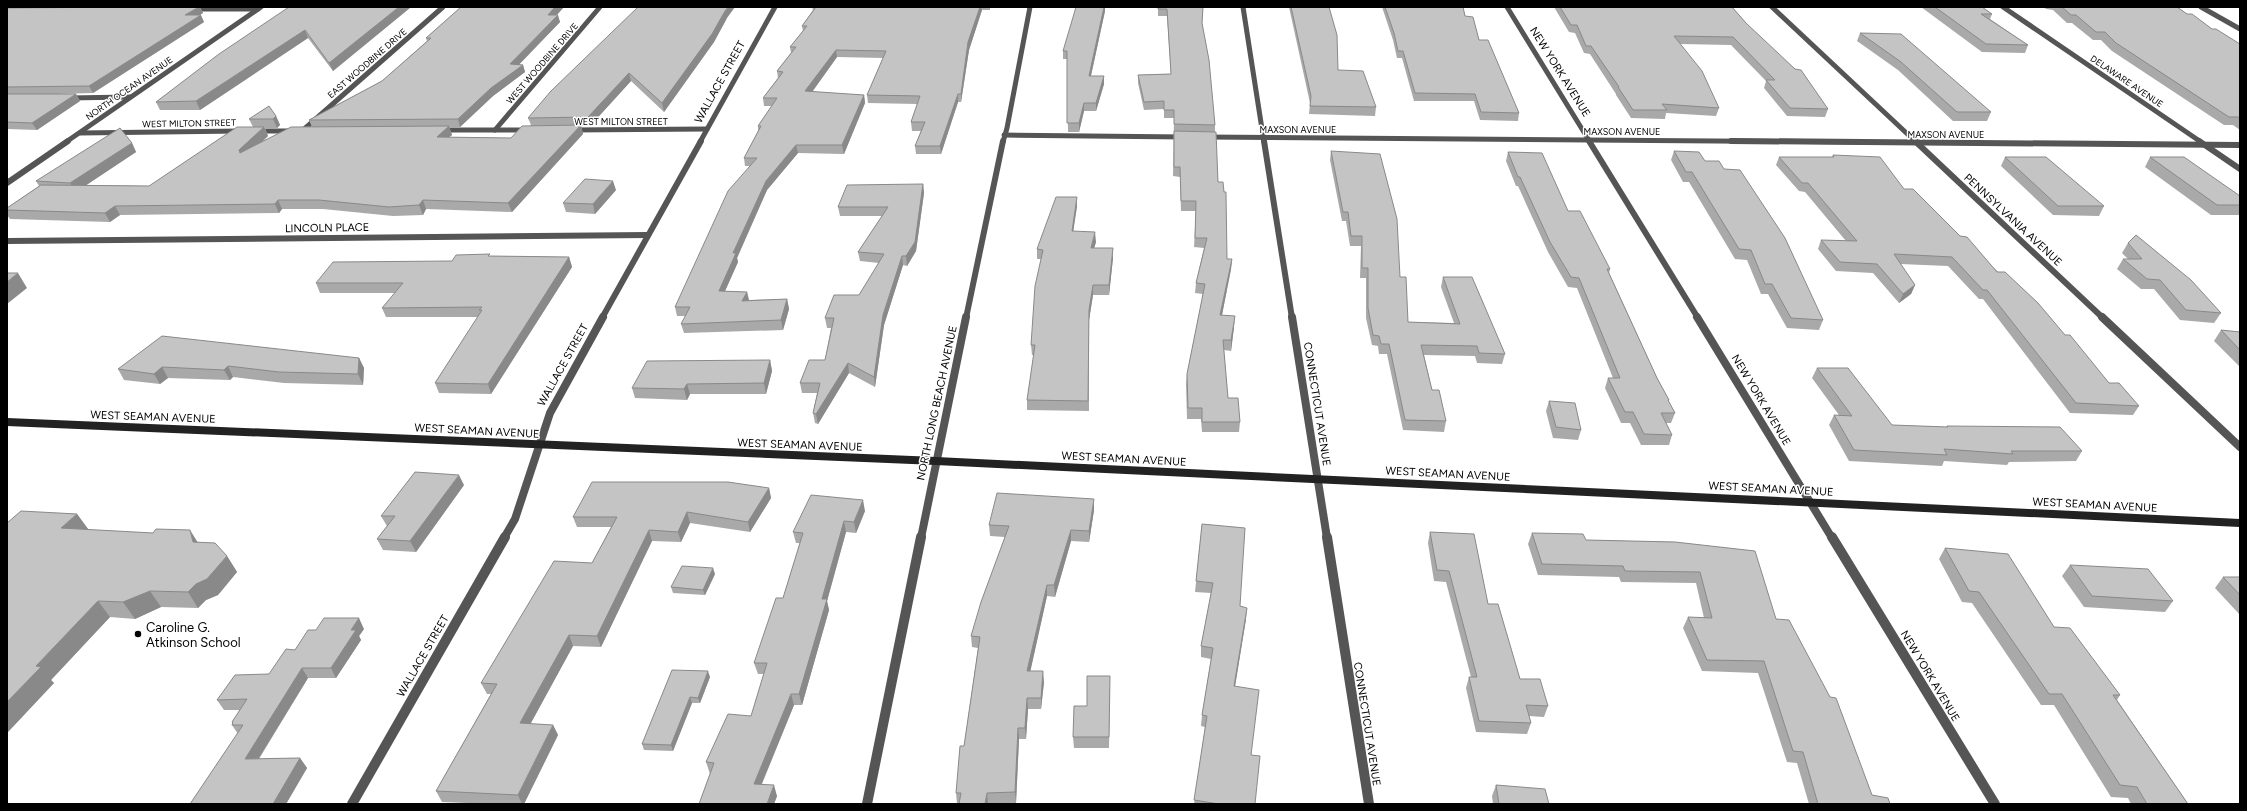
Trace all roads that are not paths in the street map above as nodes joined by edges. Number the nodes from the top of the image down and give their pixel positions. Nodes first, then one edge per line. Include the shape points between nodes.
1 (443, 7) edge
2 (600, 7) edge
3 (775, 7) edge
4 (1030, 7) edge
5 (1243, 7) edge
6 (1507, 7) edge
7 (1772, 7) edge
8 (2003, 7) edge
9 (2201, 7) edge
10 (259, 8) edge
11 (187, 9) edge
12 (2240, 29) edge
13 (130, 97) junction
14 (61, 98) edge
15 (707, 129) junction
16 (433, 130) edge
17 (495, 130) junction
18 (534, 130) edge
19 (566, 130) edge
20 (302, 131) junction
21 (310, 131) edge
22 (80, 133) junction
23 (1004, 135) junction
24 (1193, 137) edge
25 (1201, 137) edge
26 (1264, 137) junction
27 (1589, 140) junction
28 (1916, 142) junction
29 (2204, 144) junction
30 (2240, 145) edge
31 (2240, 169) edge
32 (7, 183) edge
33 (648, 235) junction
34 (7, 241) edge
35 (7, 422) edge
36 (541, 445) junction
37 (2240, 447) edge
38 (936, 461) junction
39 (1318, 479) junction
40 (1811, 502) junction
41 (2240, 523) edge
42 (352, 804) edge
43 (867, 804) edge
44 (1369, 804) edge
45 (1995, 804) edge

1 - 20 street, EAST WOODBINE DRIVE
2 - 17 street, WEST WOODBINE DRIVE
3 - 15 street, WALLACE STREET
4 - 23 street, NORTH LONG BEACH AVENUE
5 - 26 street, CONNECTICUT AVENUE
6 - 27 street, NEW YORK AVENUE
7 - 28 street, PENNSYLVANIA AVENUE
8 - 29 street, DELAWARE AVENUE
9 - 12 street
10 - 11 street
10 - 13 street, NORTH OCEAN AVENUE
13 - 14 street
13 - 22 street, NORTH OCEAN AVENUE
15 - 19 street, WEST MILTON STREET
15 - 33 street, WALLACE STREET
16 - 17 street
17 - 18 street
20 - 21 street, WEST MILTON STREET
20 - 22 street, WEST MILTON STREET
22 - 32 street, NORTH OCEAN AVENUE
23 - 24 street
23 - 38 street, NORTH LONG BEACH AVENUE
25 - 26 street, MAXSON AVENUE
26 - 27 street, MAXSON AVENUE
26 - 39 street, CONNECTICUT AVENUE
27 - 28 street, MAXSON AVENUE
27 - 40 street, NEW YORK AVENUE
28 - 29 street, MAXSON AVENUE
28 - 37 street, PENNSYLVANIA AVENUE
29 - 30 street, MAXSON AVENUE
29 - 31 street, DELAWARE AVENUE
33 - 34 street, LINCOLN PLACE
33 - 36 street, WALLACE STREET via 550,413
35 - 36 main road, WEST SEAMAN AVENUE
36 - 38 main road, WEST SEAMAN AVENUE
36 - 42 street, WALLACE STREET via 515,518
38 - 39 main road, WEST SEAMAN AVENUE
38 - 43 street, NORTH LONG BEACH AVENUE
39 - 40 main road, WEST SEAMAN AVENUE
39 - 44 street, CONNECTICUT AVENUE
40 - 41 main road, WEST SEAMAN AVENUE
40 - 45 street, NEW YORK AVENUE

